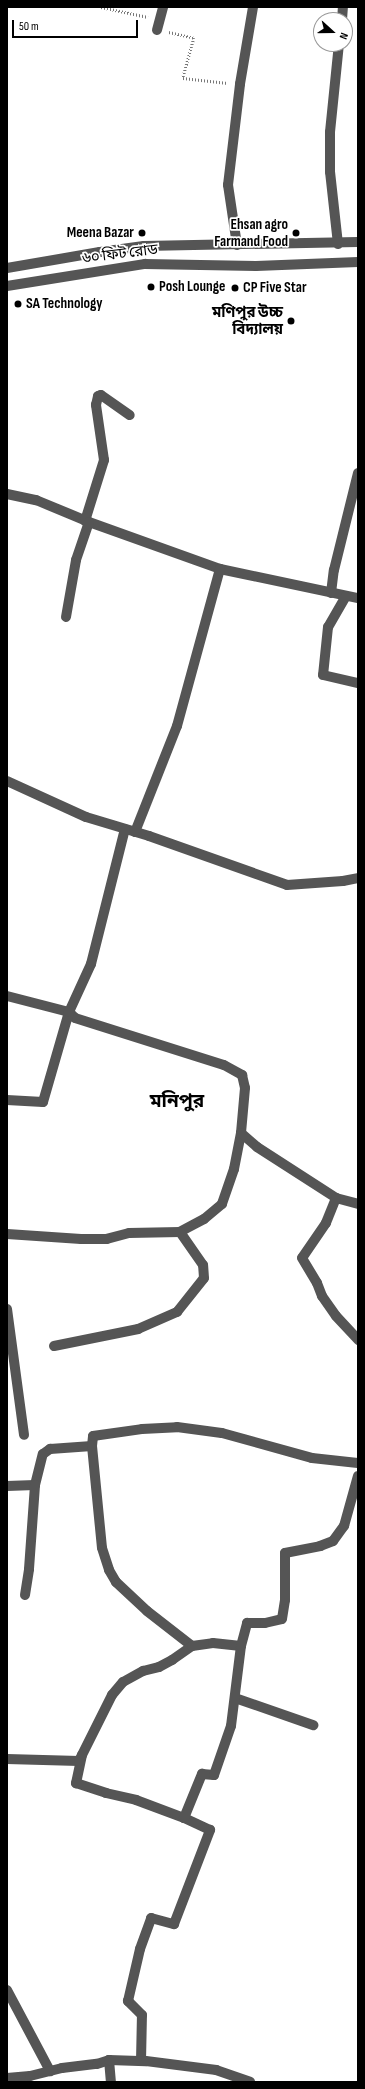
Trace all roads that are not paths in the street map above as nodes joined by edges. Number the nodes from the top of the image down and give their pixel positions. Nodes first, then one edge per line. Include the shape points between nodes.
1 (163, 7) edge
2 (253, 7) edge
3 (159, 25) road end
4 (338, 52) edge
5 (358, 242) edge
6 (338, 244) junction
7 (237, 245) junction
8 (358, 262) edge
9 (10, 267) edge
10 (11, 286) edge
11 (130, 415) dead end
12 (358, 473) edge
13 (7, 494) edge
14 (87, 521) junction
15 (220, 569) junction
16 (331, 593) junction
17 (346, 596) junction
18 (358, 598) edge
19 (66, 617) dead end
20 (358, 683) edge
21 (7, 781) edge
22 (130, 830) junction
23 (358, 878) edge
24 (7, 996) edge
25 (69, 1012) junction
26 (7, 1100) edge
27 (241, 1134) junction
28 (336, 1198) junction
29 (358, 1204) edge
30 (180, 1232) junction
31 (7, 1234) edge
32 (7, 1309) edge
33 (8, 1331) edge
34 (358, 1340) edge
35 (54, 1346) dead end
36 (24, 1435) dead end
37 (92, 1446) junction
38 (358, 1463) edge
39 (358, 1476) edge
40 (35, 1485) junction
41 (7, 1486) edge
42 (25, 1595) dead end
43 (192, 1646) junction
44 (241, 1646) junction
45 (235, 1698) junction
46 (313, 1724) dead end
47 (83, 1754) junction
48 (7, 1758) edge
49 (184, 1818) junction
50 (7, 1990) edge
51 (109, 2060) junction
52 (141, 2061) junction
53 (50, 2071) junction
54 (7, 2078) edge
55 (111, 2082) edge
56 (250, 2082) edge

1 - 3 street
2 - 7 street via 240,84 228,185
4 - 6 street via 330,132 330,172
5 - 6 street, ৬০ ফিট রোড
6 - 7 street, ৬০ ফিট রোড
7 - 9 street, ৬০ ফিট রোড via 144,246
8 - 10 street, ৬০ ফিট রোড via 256,266 145,264
9 - 10 street
11 - 14 street via 101,395 98,396 96,405 104,460
12 - 16 street via 334,570
13 - 14 street via 36,500
14 - 15 street
14 - 19 street via 76,560
15 - 16 street
15 - 22 street via 177,726
16 - 17 street
17 - 18 street
17 - 20 street via 328,627 323,675
21 - 22 street via 86,817
22 - 23 street via 287,885
22 - 25 street via 91,964
24 - 25 street
25 - 26 street via 43,1102
25 - 27 street via 75,1018 224,1065 242,1075 245,1088
27 - 28 street
27 - 30 street via 234,1169 222,1204 204,1219
28 - 29 street
28 - 34 street via 326,1223 302,1258 322,1296
30 - 31 street via 129,1233 107,1239
30 - 35 street via 203,1265 204,1278 177,1312 138,1330
32 - 33 street
33 - 36 street
37 - 38 street via 93,1436 122,1430 177,1427 222,1433 312,1458
37 - 40 street via 50,1449 43,1454
37 - 43 street via 102,1548 109,1570 116,1582 147,1611
39 - 44 street via 344,1526 333,1541 285,1553 285,1600 282,1619 265,1623 247,1623
40 - 41 street
40 - 42 street
43 - 44 street
43 - 47 street via 159,1667 143,1671 123,1682 112,1695
44 - 45 street
45 - 46 street
45 - 49 street via 231,1726 214,1775 202,1774
47 - 48 street via 79,1761 72,1762
47 - 49 street via 76,1783 136,1800
49 - 52 street via 210,1830 174,1924 151,1918 140,1949 128,2000 142,2015
50 - 53 street
51 - 52 street
51 - 53 street
51 - 55 street
52 - 56 street via 216,2070
53 - 54 street

